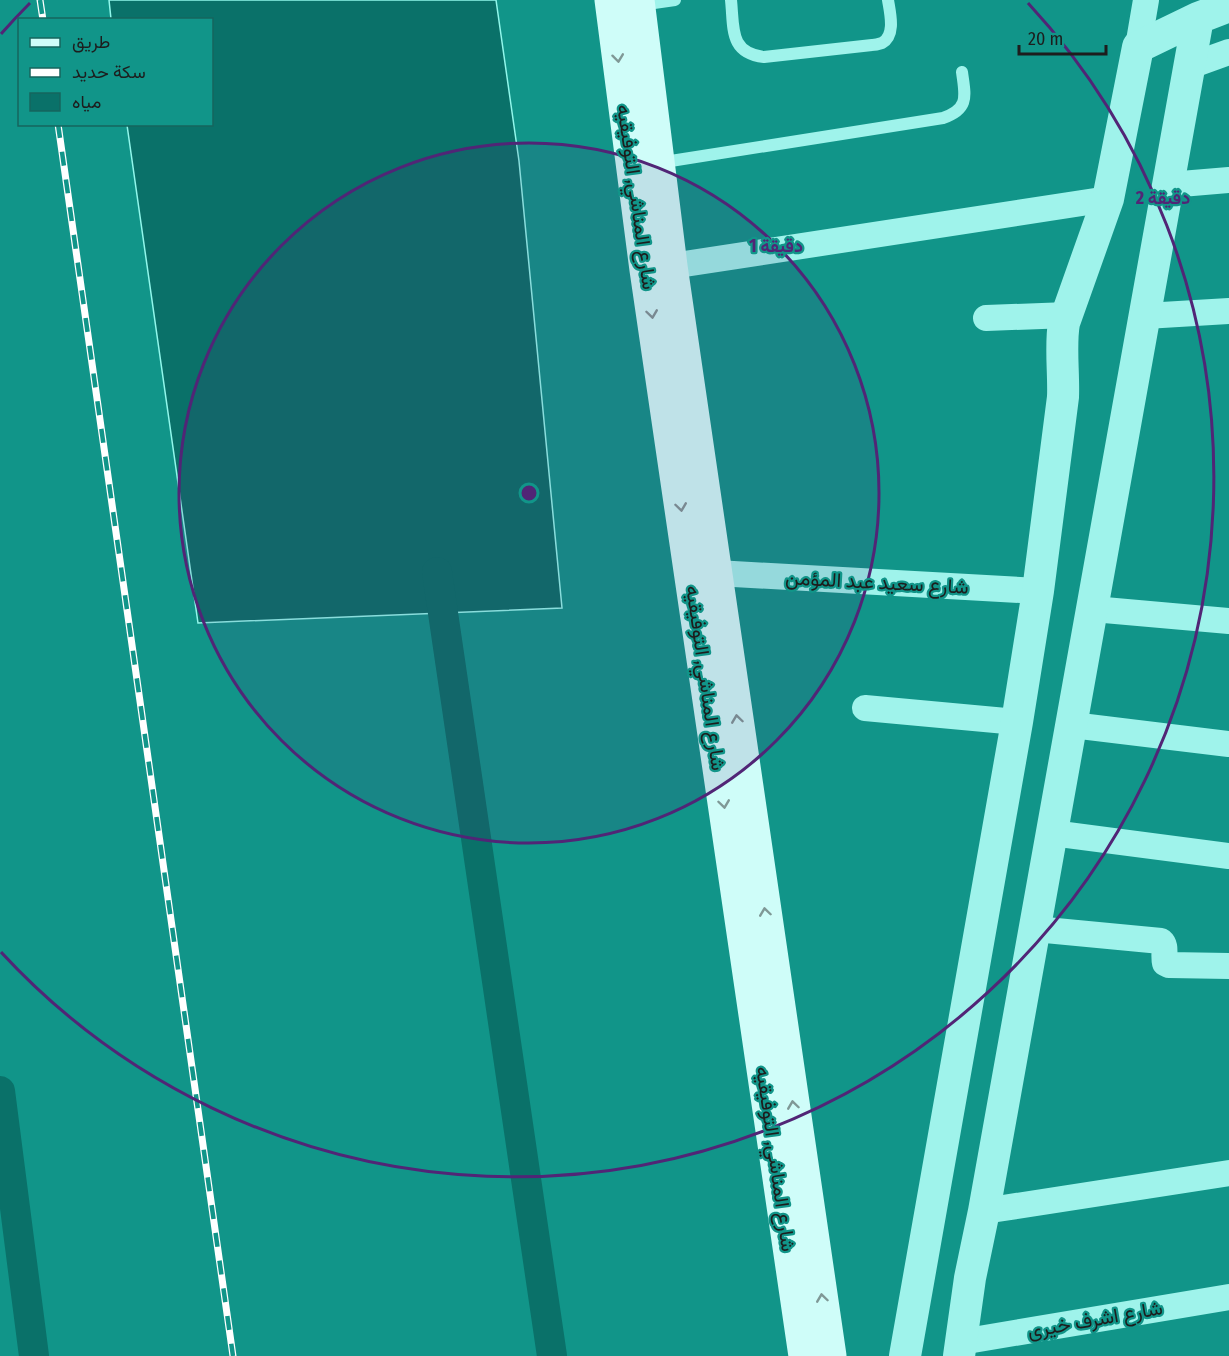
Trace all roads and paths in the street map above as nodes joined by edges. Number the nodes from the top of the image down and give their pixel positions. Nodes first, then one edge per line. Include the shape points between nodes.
1 (675, 0) edge
2 (731, 0) edge
3 (888, 0) edge
4 (1146, 0) edge
5 (629, 2) edge
6 (1229, 6) edge
7 (1188, 19) edge
8 (1138, 47) junction
9 (1229, 52) edge
10 (1190, 66) junction
11 (962, 72) dead end
12 (658, 162) junction
13 (1229, 180) edge
14 (1168, 185) junction
15 (1108, 199) junction
16 (658, 268) junction
17 (1229, 311) edge
18 (1068, 315) junction
19 (1145, 316) junction
20 (986, 318) dead end
21 (716, 573) junction
22 (1038, 591) junction
23 (1093, 609) junction
24 (1229, 621) edge
25 (865, 708) dead end
26 (1017, 722) junction
27 (1072, 725) junction
28 (1229, 744) edge
29 (1052, 834) junction
30 (1229, 856) edge
31 (1035, 929) junction
32 (1229, 966) edge
33 (1229, 1173) edge
34 (984, 1211) junction
35 (1229, 1297) edge
36 (960, 1349) edge
37 (805, 1356) edge
38 (830, 1356) edge
39 (905, 1356) edge

1 - 5 lane
2 - 3 lane via 736,40 742,50 764,57 883,43 890,34
4 - 8 street
5 - 12 main road, شارع المناشي, التوفيقيه
5 -> 16 main road, شارع المناشي, التوفيقيه
6 - 7 street
7 - 8 street
7 - 10 street
8 - 15 street
9 - 10 street
10 - 14 street
11 - 12 lane via 963,104 955,114 943,118
12 - 16 main road, شارع المناشي, التوفيقيه
13 - 14 street
14 - 19 street
15 - 16 street
15 - 18 street
16 - 21 main road, شارع المناشي, التوفيقيه
16 -> 37 main road, شارع المناشي, التوفيقيه
17 - 19 street
18 - 20 street
18 - 22 street via 1062,332 1063,397
19 - 23 street
21 - 22 street, شارع سعيد عبد المؤمن
38 -> 21 main road, شارع المناشي, التوفيقيه
22 - 26 street
23 - 24 street
23 - 27 street
25 - 26 street
26 - 39 street
27 - 28 street
27 - 29 street
29 - 30 street
29 - 31 street
31 - 32 street via 1161,941 1168,965
31 - 34 street
33 - 34 street
34 - 36 street
35 - 36 street, شارع اشرف خيرى

